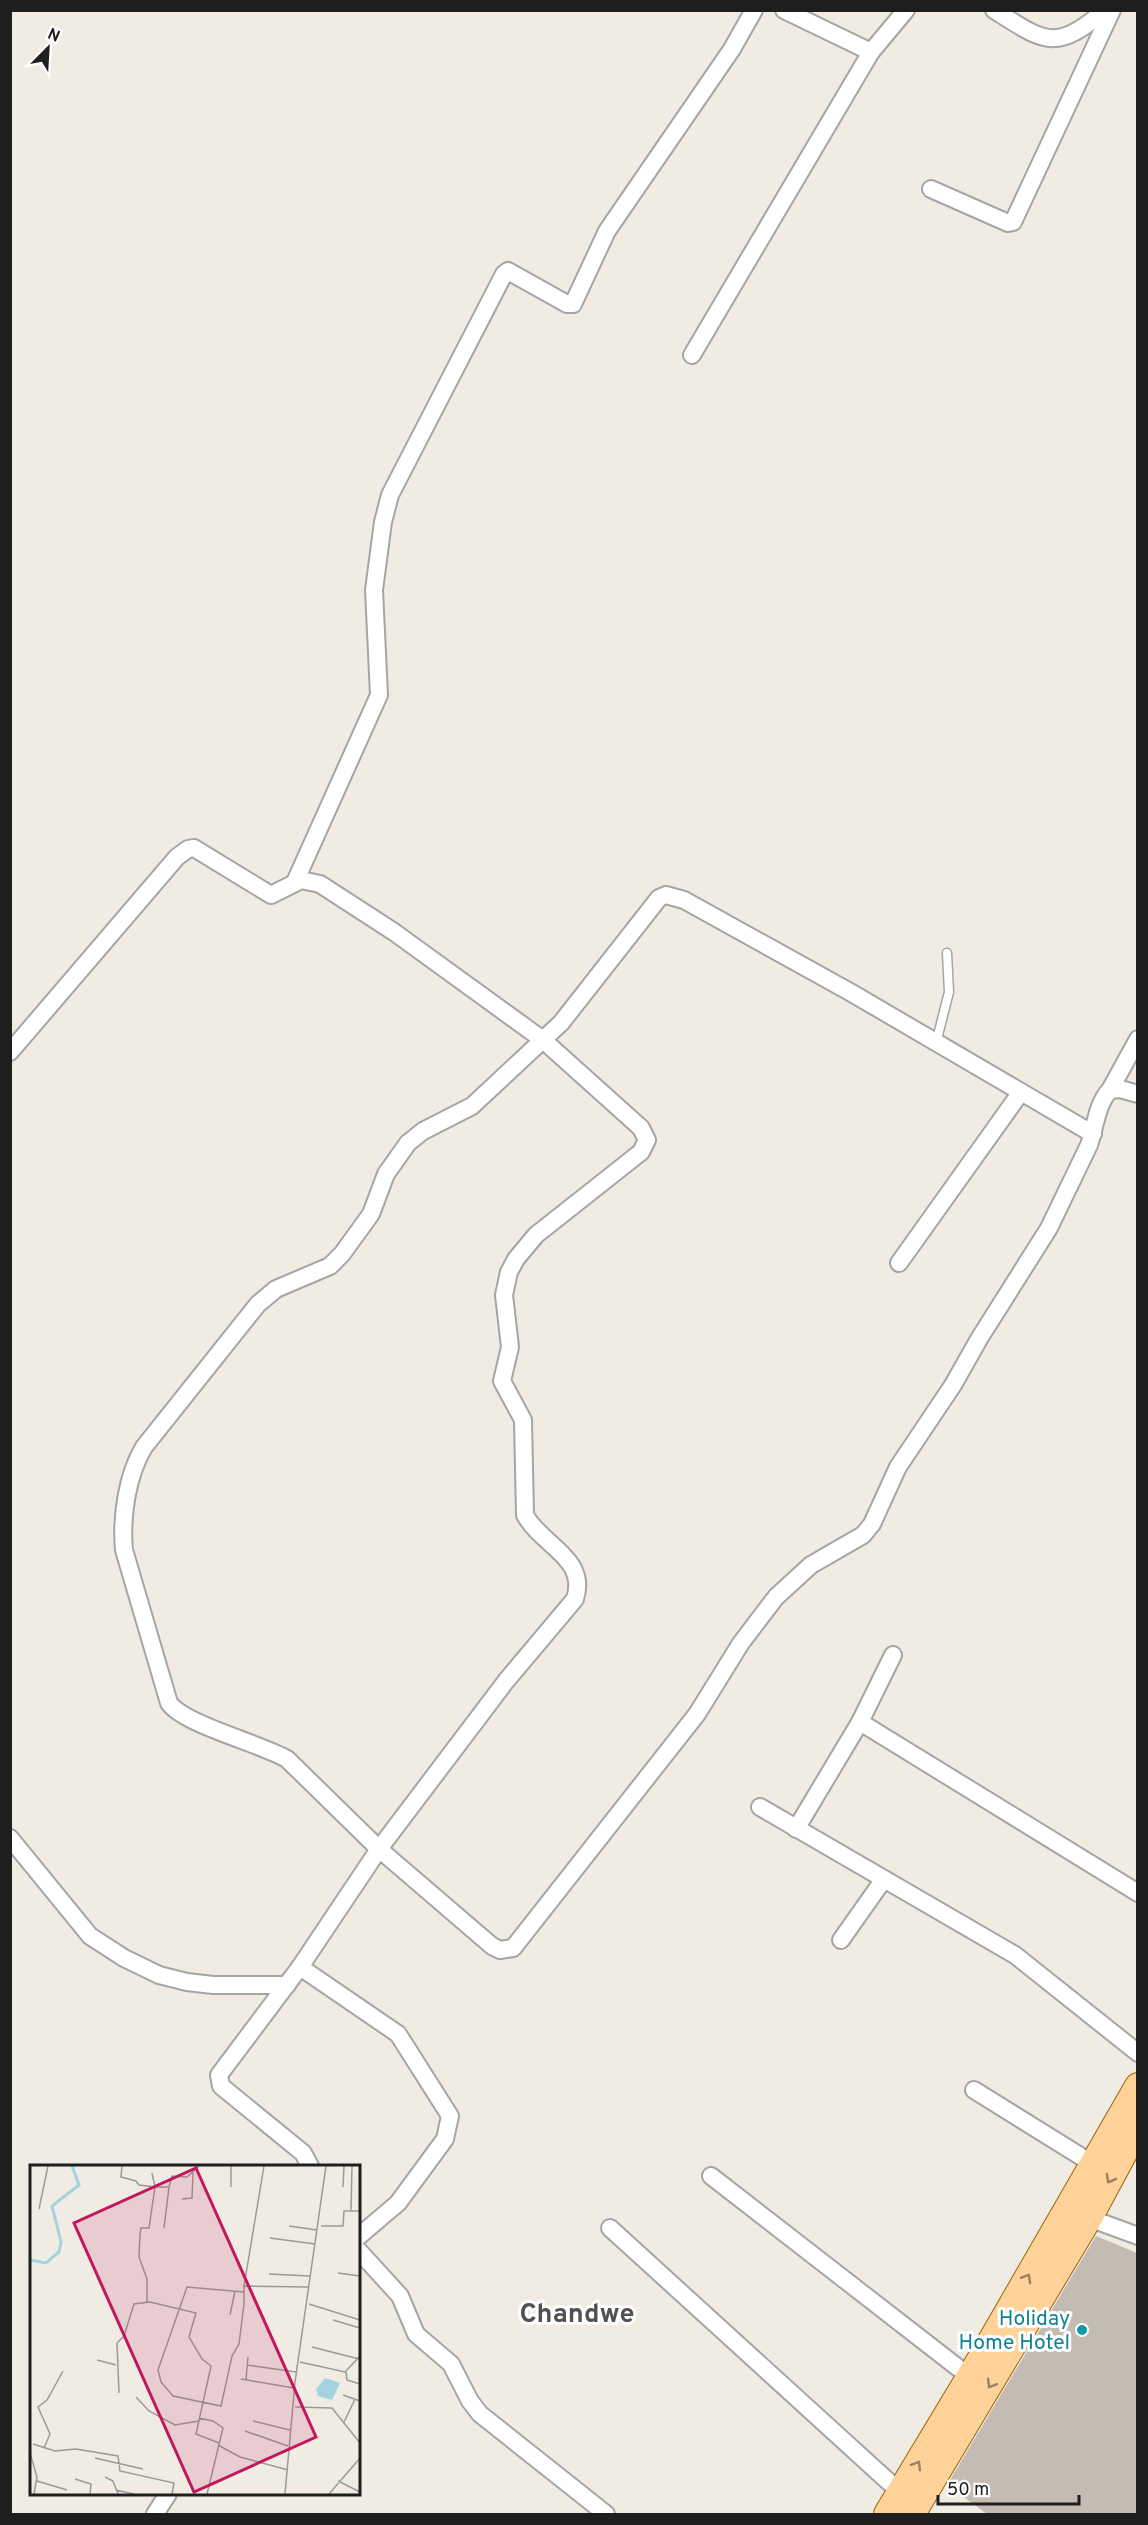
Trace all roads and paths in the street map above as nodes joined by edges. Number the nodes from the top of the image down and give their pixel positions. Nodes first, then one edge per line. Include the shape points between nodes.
1 (754, 10) edge
2 (784, 10) edge
3 (906, 10) edge
4 (994, 10) edge
5 (1105, 10) edge
6 (1112, 10) edge
7 (871, 52) junction
8 (931, 189) dead end
9 (692, 355) dead end
10 (295, 882) junction
11 (947, 953) dead end
12 (1137, 1039) edge
13 (543, 1040) junction
14 (936, 1043) junction
15 (10, 1052) edge
16 (1110, 1089) junction
17 (1021, 1092) junction
18 (1137, 1094) edge
19 (1093, 1134) junction
20 (899, 1263) dead end
21 (893, 1655) dead end
22 (860, 1722) junction
23 (760, 1807) dead end
24 (796, 1829) junction
25 (10, 1838) edge
26 (379, 1849) junction
27 (884, 1880) junction
28 (1137, 1893) edge
29 (841, 1940) dead end
30 (300, 1967) junction
31 (287, 1985) junction
32 (1137, 2053) edge
33 (1137, 2086) edge
34 (974, 2090) dead end
35 (1137, 2127) edge
36 (1093, 2164) junction
37 (309, 2165) edge
38 (711, 2176) dead end
39 (1089, 2218) junction
40 (610, 2228) dead end
41 (361, 2230) edge
42 (1137, 2236) edge
43 (360, 2252) edge
44 (1009, 2331) junction
45 (970, 2377) junction
46 (167, 2495) edge
47 (907, 2504) edge
48 (155, 2514) edge
49 (606, 2514) edge
50 (887, 2514) edge

1 - 10 street via 607,231 573,304 508,272 504,274 390,495 374,590 379,695
2 - 7 street
3 - 7 street
4 - 5 street via 1032,34 1055,40 1074,34
6 - 8 street via 1013,222
7 - 9 street
10 - 13 street via 308,879 320,884 394,932
10 - 15 street via 272,896 198,849 188,849
11 - 14 lane via 949,992
12 - 16 street
13 - 14 street via 561,1023 653,904 666,895 684,900
13 - 26 street via 640,1128 647,1140 641,1152 526,1245 509,1272 504,1295 510,1347 502,1381 523,1420 525,1515 571,1563 579,1586 575,1599 506,1681
13 - 26 street via 472,1106 408,1143 386,1174 371,1214 342,1254 330,1266 276,1289 258,1304 144,1447 131,1479 124,1550 169,1703 182,1714 287,1759
14 - 17 street
16 - 18 street
16 - 19 street via 1104,1096
17 - 19 street
17 - 20 street
19 - 26 street via 1049,1228 898,1467 872,1524 863,1535 811,1565 776,1597 741,1643 697,1714 515,1946 504,1951 492,1946
21 - 22 street
22 - 24 street
22 - 28 street
23 - 24 street
24 - 27 street
25 - 31 street via 90,1936 124,1958 159,1975 187,1982
26 - 30 street
27 - 29 street
27 - 32 street via 1015,1955
30 - 31 street
30 - 41 street via 398,2034 450,2116 448,2131 438,2148 394,2207
31 - 37 street via 219,2078 221,2086 303,2153
33 - 36 main road
34 - 36 street
35 -> 39 main road
44 -> 36 main road
38 - 45 street
39 - 42 street
39 - 44 main road
40 - 47 street
43 - 49 street via 400,2296 416,2334 451,2364 480,2414
44 - 45 main road
44 -> 47 main road
47 -> 45 main road
46 - 48 street
47 - 50 main road

